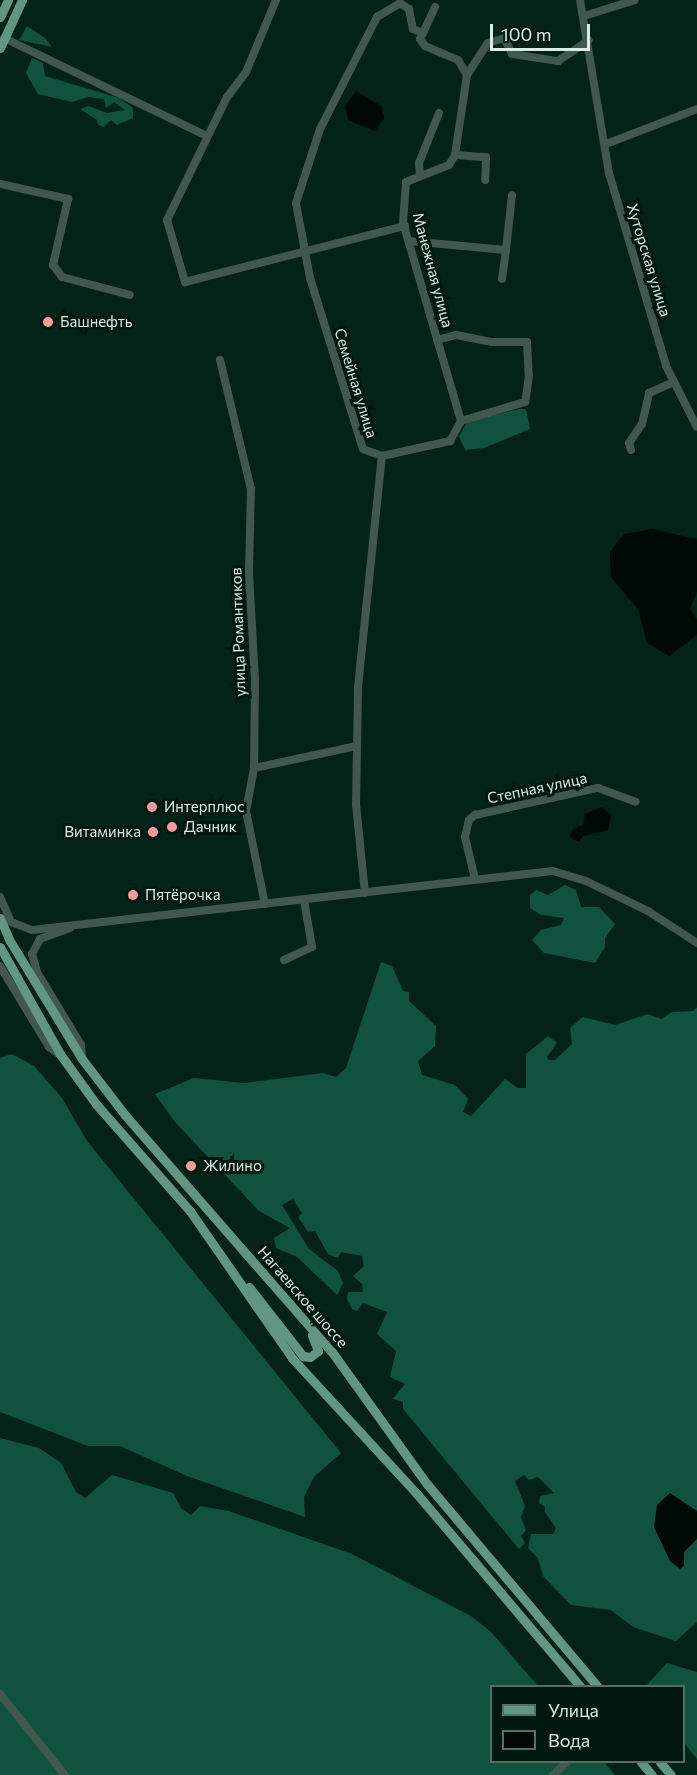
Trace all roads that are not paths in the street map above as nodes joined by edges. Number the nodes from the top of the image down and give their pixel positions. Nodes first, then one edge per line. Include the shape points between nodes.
1 (8, 0) edge
2 (22, 0) edge
3 (276, 0) edge
4 (580, 0) edge
5 (635, 0) edge
6 (435, 7) dead end
7 (584, 16) junction
8 (0, 17) edge
9 (423, 33) junction
10 (4, 38) junction
11 (589, 40) junction
12 (0, 48) edge
13 (467, 75) junction
14 (697, 109) edge
15 (439, 113) dead end
16 (207, 136) junction
17 (606, 144) junction
18 (455, 155) junction
19 (420, 175) junction
20 (485, 180) dead end
21 (0, 184) edge
22 (512, 195) dead end
23 (405, 226) junction
24 (409, 241) junction
25 (506, 250) junction
26 (303, 251) junction
27 (502, 279) dead end
28 (130, 295) dead end
29 (437, 340) junction
30 (220, 360) dead end
31 (674, 382) junction
32 (461, 421) junction
33 (697, 427) edge
34 (631, 450) dead end
35 (382, 456) junction
36 (357, 746) junction
37 (254, 768) junction
38 (636, 802) dead end
39 (475, 879) junction
40 (365, 893) junction
41 (0, 897) edge
42 (304, 900) junction
43 (265, 904) junction
44 (0, 918) edge
45 (80, 924) junction
46 (697, 944) edge
47 (0, 947) edge
48 (284, 960) dead end
49 (0, 966) edge
50 (60, 1054) junction
51 (82, 1059) junction
52 (240, 1247) junction
53 (227, 1263) junction
54 (578, 1685) edge
55 (596, 1685) edge
56 (0, 1694) edge
57 (565, 1763) edge
58 (643, 1763) edge
59 (662, 1763) edge
60 (65, 1775) edge
61 (554, 1775) edge
62 (652, 1775) edge
63 (671, 1775) edge

1 - 8 main road
2 - 10 main road
3 - 16 street via 246,72
4 - 7 street, Хуторская улица
5 - 7 street
6 - 9 street
7 - 11 street, Хуторская улица
9 - 13 street via 420,39 425,46 458,60
9 - 26 street, Семейная улица via 413,29 409,9 400,3 377,17 320,129 296,202
10 - 12 main road
10 - 16 street
11 - 13 street via 558,61 545,61 512,54 504,38 488,43
11 - 17 street, Хуторская улица via 593,87
13 - 18 street
14 - 17 street
15 - 19 street via 418,163
16 - 26 street via 167,220 185,282
17 - 31 street, Хуторская улица via 612,184
18 - 19 street via 449,165
18 - 20 street via 486,157
19 - 23 street, Манежная улица via 406,182
21 - 28 street via 68,199 53,265 62,277
22 - 25 street
23 - 24 street, Манежная улица
23 - 26 street
24 - 25 street
24 - 29 street, Манежная улица
25 - 27 street
26 - 35 street, Семейная улица via 363,449
29 - 32 street, Манежная улица
29 - 32 street via 456,334 492,342 527,342 529,375 525,402
30 - 37 street, улица Романтиков via 251,489
31 - 33 street
31 - 34 street via 649,393 642,424 629,443
32 - 35 street via 450,441
35 - 36 street, Семейная улица via 367,572
36 - 37 street
36 - 40 street, Семейная улица via 356,805
37 - 43 street, улица Романтиков via 246,811
38 - 39 street, Степная улица via 598,788 475,815 469,819 465,837
39 - 40 street
39 - 46 street via 553,871 586,881 648,911
40 - 42 street
41 - 45 street via 11,922 24,929
42 - 43 street
42 - 48 street via 312,947
43 - 45 street
44 - 51 main road, Нагаевское шоссе
45 - 51 street via 40,939 32,954 37,972 81,1044
47 - 50 main road
49 - 50 street via 49,1047
50 - 53 main road via 96,1104 190,1211
51 - 52 main road, Нагаевское шоссе
52 - 53 main road via 249,1263 316,1340 319,1347 314,1355 303,1356 297,1350
52 - 55 main road, Нагаевское шоссе via 332,1352 427,1484
53 - 54 main road via 291,1358 417,1494
56 - 60 street
57 - 61 street
58 - 62 main road
59 - 63 main road

